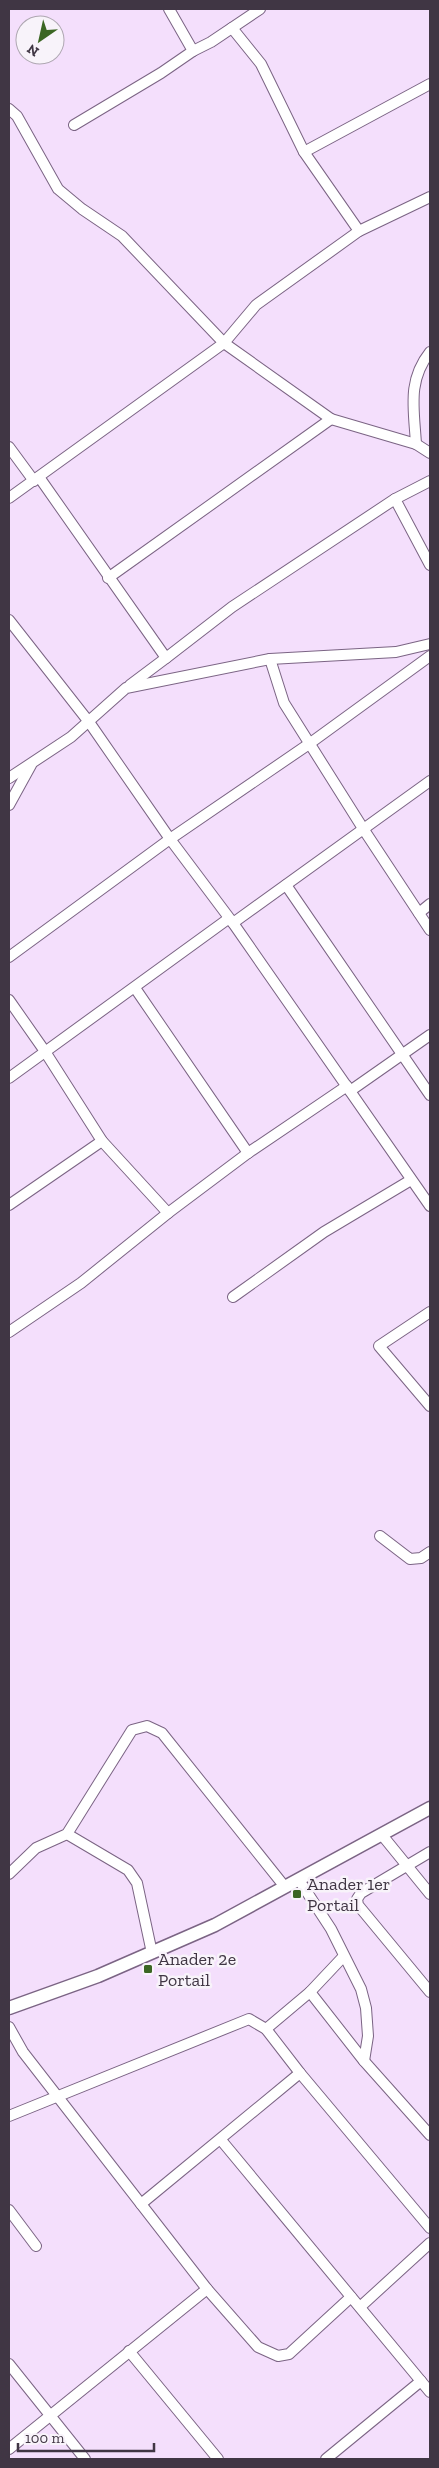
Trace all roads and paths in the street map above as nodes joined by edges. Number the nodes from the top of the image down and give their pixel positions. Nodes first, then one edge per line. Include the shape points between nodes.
1 (168, 9) edge
2 (260, 9) edge
3 (232, 28) junction
4 (193, 50) junction
5 (430, 84) edge
6 (9, 109) edge
7 (74, 125) dead end
8 (304, 152) junction
9 (430, 197) edge
10 (359, 231) junction
11 (224, 343) junction
12 (430, 352) edge
13 (330, 419) junction
14 (416, 444) junction
15 (9, 447) edge
16 (430, 453) edge
17 (36, 479) junction
18 (430, 481) edge
19 (9, 498) edge
20 (394, 499) junction
21 (430, 566) edge
22 (108, 578) junction
23 (10, 625) edge
24 (430, 644) edge
25 (430, 656) edge
26 (166, 658) junction
27 (270, 660) junction
28 (126, 688) junction
29 (89, 722) junction
30 (309, 744) junction
31 (31, 764) junction
32 (9, 778) edge
33 (430, 781) edge
34 (9, 805) edge
35 (364, 830) junction
36 (170, 839) junction
37 (286, 885) junction
38 (430, 904) edge
39 (419, 913) junction
40 (231, 921) junction
41 (430, 930) edge
42 (9, 956) edge
43 (135, 988) junction
44 (9, 1000) edge
45 (430, 1035) edge
46 (44, 1050) junction
47 (401, 1055) junction
48 (9, 1078) edge
49 (348, 1089) junction
50 (430, 1095) edge
51 (102, 1141) junction
52 (248, 1153) junction
53 (411, 1180) junction
54 (9, 1205) edge
55 (430, 1206) edge
56 (168, 1213) junction
57 (233, 1297) dead end
58 (430, 1312) edge
59 (9, 1332) edge
60 (430, 1406) edge
61 (380, 1536) dead end
62 (430, 1552) edge
63 (430, 1808) edge
64 (67, 1834) junction
65 (382, 1835) junction
66 (430, 1852) edge
67 (406, 1865) junction
68 (9, 1874) edge
69 (299, 1880) junction
70 (285, 1887) junction
71 (430, 1894) edge
72 (152, 1953) junction
73 (343, 1956) junction
74 (310, 1992) junction
75 (430, 1992) edge
76 (9, 2008) edge
77 (9, 2027) edge
78 (266, 2029) junction
79 (364, 2060) junction
80 (300, 2073) junction
81 (58, 2094) junction
82 (9, 2116) edge
83 (430, 2135) edge
84 (221, 2140) junction
85 (141, 2204) junction
86 (9, 2210) edge
87 (430, 2228) edge
88 (430, 2243) edge
89 (36, 2246) dead end
90 (207, 2290) junction
91 (351, 2297) junction
92 (360, 2307) junction
93 (129, 2351) junction
94 (9, 2364) edge
95 (421, 2381) junction
96 (430, 2392) edge
97 (49, 2415) junction
98 (9, 2449) edge
99 (85, 2459) edge
100 (218, 2459) edge
101 (326, 2459) edge

1 - 4 street
2 - 3 street
3 - 4 street
3 - 8 street via 269,77
4 - 7 street via 162,73
5 - 8 street
6 - 11 street via 17,116 58,189 122,236
8 - 10 street
9 - 10 street
10 - 11 street via 256,305
11 - 13 street
11 - 17 street
12 - 14 street via 414,381
13 - 14 street
13 - 22 street
14 - 16 street
15 - 17 street
17 - 19 street
17 - 22 street
18 - 20 street
20 - 21 street
20 - 26 street via 232,606
22 - 26 street
23 - 29 street
24 - 27 street via 396,652
25 - 30 street
26 - 28 street
27 - 28 street
27 - 30 street via 284,703
28 - 29 street
29 - 31 street
29 - 36 street
30 - 35 street
30 - 36 street
31 - 32 street
31 - 34 street
33 - 35 street
35 - 37 street
35 - 39 street
36 - 40 street
36 - 42 street
37 - 40 street
37 - 47 street
38 - 39 street
39 - 41 street
40 - 43 street
40 - 49 street
43 - 46 street
43 - 52 street
44 - 46 street
45 - 47 street
46 - 48 street
46 - 51 street
47 - 49 street
47 - 50 street
49 - 52 street
49 - 53 street
51 - 54 street
51 - 56 street
52 - 56 street
53 - 55 street
53 - 57 street via 324,1232
56 - 59 street via 81,1283
58 - 60 street via 379,1346
61 - 62 street via 410,1559 421,1558
63 - 65 street
64 - 68 street via 36,1848
64 - 70 street via 132,1730 147,1726 162,1734
64 - 72 street via 128,1870 142,1901
65 - 67 street
65 - 69 street
66 - 67 street
67 - 71 street
67 - 75 street via 361,1893 358,1905
69 - 70 street
69 - 73 street via 332,1929
70 - 72 street
72 - 76 street
73 - 74 street
73 - 79 street via 361,1988 366,2008 368,2036
74 - 78 street
74 - 79 street
77 - 81 street via 23,2052
78 - 80 street
78 - 81 street via 249,2019
79 - 83 street
80 - 84 street
80 - 87 street
81 - 82 street
81 - 85 street
84 - 85 street
84 - 91 street
85 - 90 street
86 - 89 street
88 - 92 street
90 - 91 street via 258,2346 278,2356 289,2354
90 - 93 street
91 - 92 street
92 - 95 street
93 - 97 street
93 - 100 street
94 - 97 street
95 - 96 street
95 - 101 street
97 - 98 street
97 - 99 street

